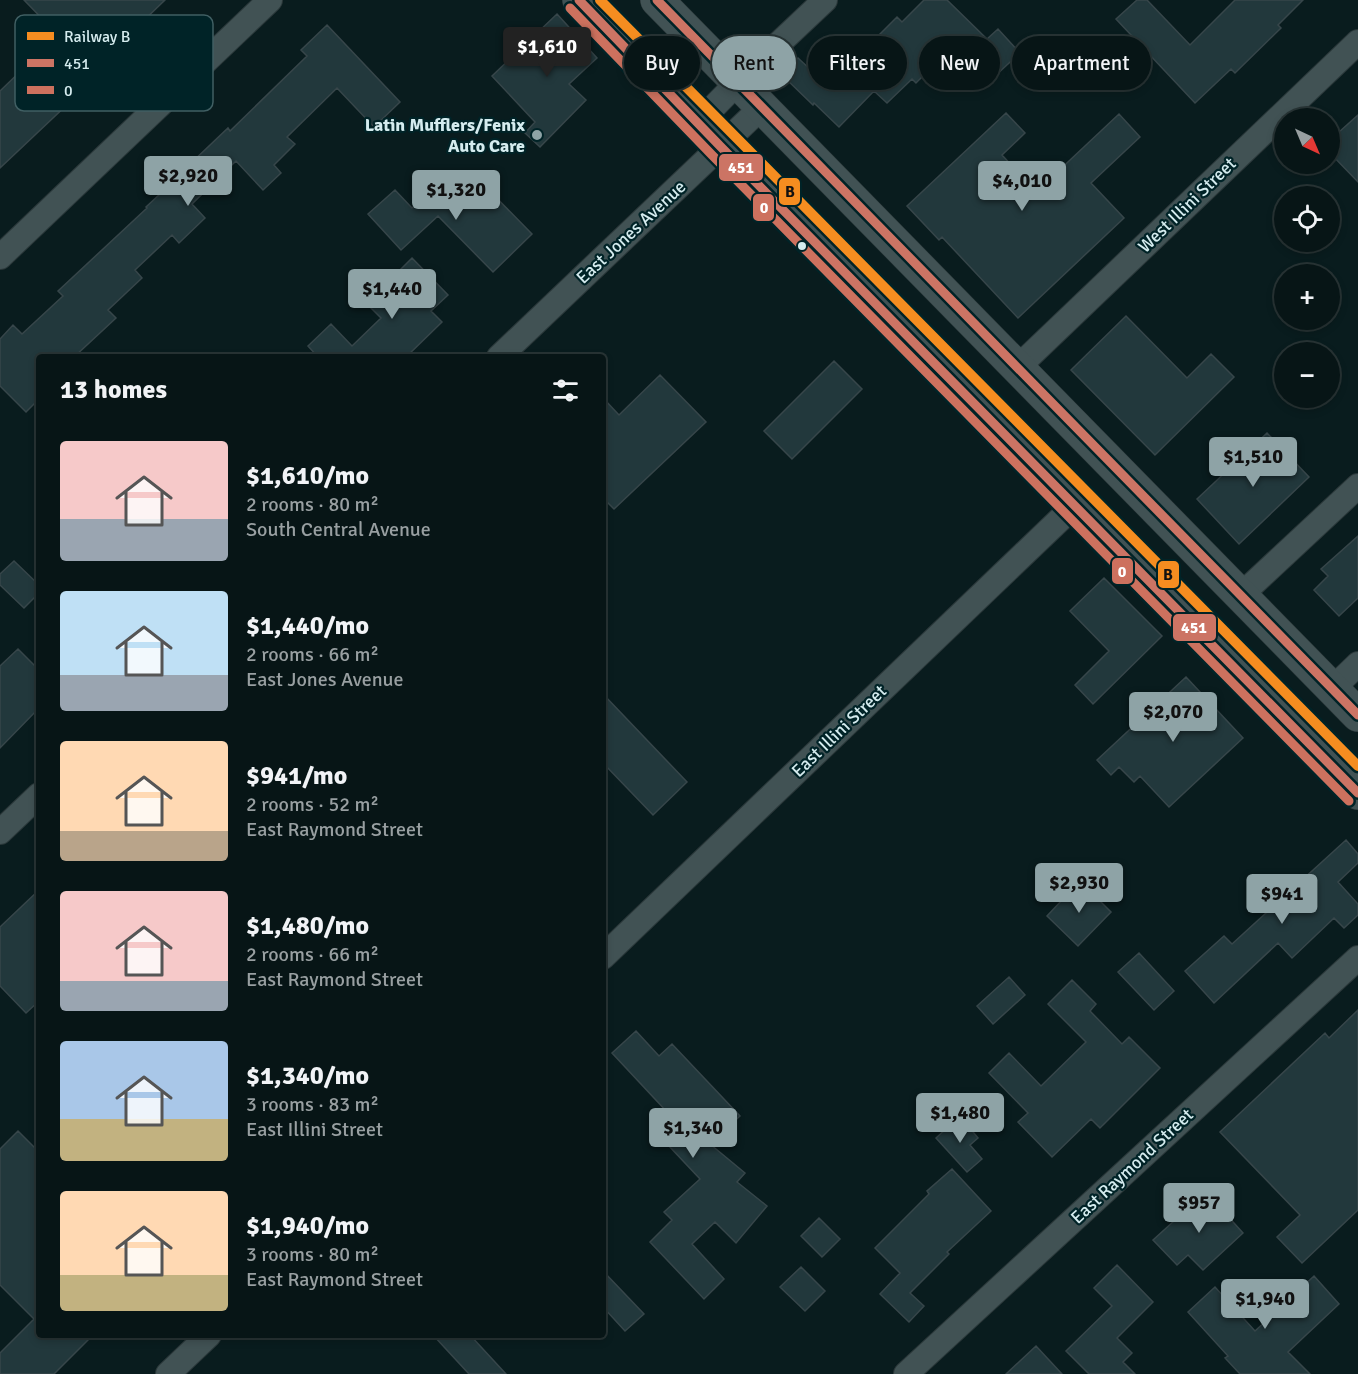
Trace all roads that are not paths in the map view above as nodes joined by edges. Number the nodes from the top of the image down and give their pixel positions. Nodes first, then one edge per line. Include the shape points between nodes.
1 (270, 0) edge
2 (579, 0) edge
3 (657, 0) edge
4 (825, 0) edge
5 (787, 36) edge
6 (1358, 42) edge
7 (213, 54) edge
8 (712, 56) edge
9 (730, 90) edge
10 (746, 90) edge
11 (762, 107) junction
12 (153, 111) edge
13 (698, 123) junction
14 (721, 147) junction
15 (0, 257) edge
16 (502, 354) edge
17 (1017, 368) junction
18 (1358, 486) edge
19 (1075, 505) junction
20 (1241, 596) junction
21 (1358, 664) edge
22 (1332, 689) junction
23 (1358, 715) edge
24 (1358, 793) edge
25 (36, 798) edge
26 (0, 832) edge
27 (606, 954) edge
28 (1358, 958) edge
29 (206, 1338) edge
30 (168, 1374) edge
31 (906, 1374) edge

1 - 7 street
2 - 13 main road
3 - 8 main road
4 - 5 street
6 - 17 street, West Illini Street
9 - 13 street
10 - 11 main road
11 - 14 street, East Jones Avenue
11 - 17 main road
12 - 15 street
13 - 14 main road
14 - 16 street, East Jones Avenue
14 - 19 main road
17 - 20 main road
18 - 20 street
19 - 24 main road
19 - 27 street, East Illini Street
20 - 22 main road
21 - 22 street
22 - 23 main road
25 - 26 street
28 - 31 street, East Raymond Street
29 - 30 street

